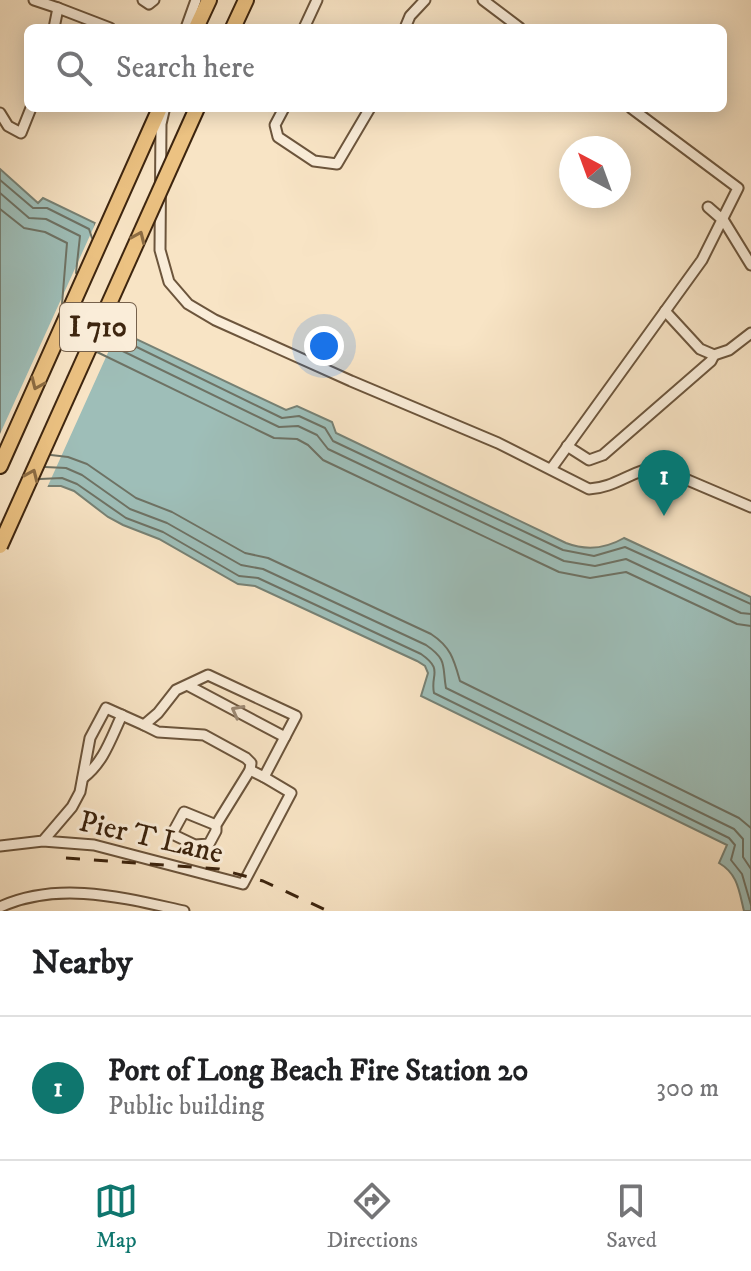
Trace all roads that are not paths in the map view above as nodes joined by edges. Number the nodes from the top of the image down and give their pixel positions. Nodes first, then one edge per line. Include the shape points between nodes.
1 (34, 0) edge
2 (143, 0) edge
3 (154, 0) edge
4 (246, 0) edge
5 (317, 0) edge
6 (425, 0) edge
7 (483, 0) edge
8 (197, 1) edge
9 (58, 8) junction
10 (55, 24) edge
11 (100, 24) edge
12 (188, 24) edge
13 (196, 24) edge
14 (235, 24) edge
15 (306, 24) edge
16 (407, 24) edge
17 (515, 24) edge
18 (29, 112) edge
19 (160, 112) edge
20 (162, 112) edge
21 (195, 112) edge
22 (282, 112) edge
23 (368, 112) edge
24 (636, 112) edge
25 (0, 113) edge
26 (708, 207) dead end
27 (724, 221) junction
28 (751, 265) edge
29 (665, 311) junction
30 (751, 333) edge
31 (714, 355) junction
32 (567, 446) junction
33 (0, 466) edge
34 (551, 469) junction
35 (751, 507) edge
36 (0, 546) edge
37 (189, 686) junction
38 (122, 715) junction
39 (144, 725) junction
40 (285, 737) junction
41 (250, 770) junction
42 (264, 777) junction
43 (83, 778) junction
44 (216, 825) junction
45 (43, 841) junction
46 (0, 846) edge
47 (0, 907) edge
48 (184, 911) edge

1 - 9 street
2 - 3 street
4 - 14 highway
5 - 15 street
6 - 16 street
7 - 17 street
8 - 12 street
8 - 13 highway
9 - 10 street
9 - 11 street
18 - 25 street via 21,133
19 -> 33 highway, I 710
20 - 34 street via 160,250 169,282 188,304
36 -> 21 highway, I 710, bridge
22 - 23 street via 275,125 278,137 314,161 337,164
24 - 27 street via 738,188
26 - 27 street
27 - 28 street
27 - 29 street
29 - 31 street via 700,349
29 - 32 street
30 - 31 street
31 - 32 street via 603,455 589,460
32 - 34 street
34 - 35 street via 589,489 606,489 641,469 657,467
37 - 39 street via 176,690
40 -> 37 street
37 - 40 street via 208,675 296,716
38 - 39 street
38 - 43 street via 103,757
38 - 43 street via 106,708 90,738
39 - 41 street via 158,732 204,735 246,758
40 - 42 street
41 - 42 street
41 - 44 street
42 - 45 street, Pier T Lane via 291,793 243,884 94,845
43 - 45 street via 72,807
44 - 44 street via 184,812 172,834 195,845 209,844
45 - 46 street, Pier T Lane
47 - 48 street via 17,899 79,892

